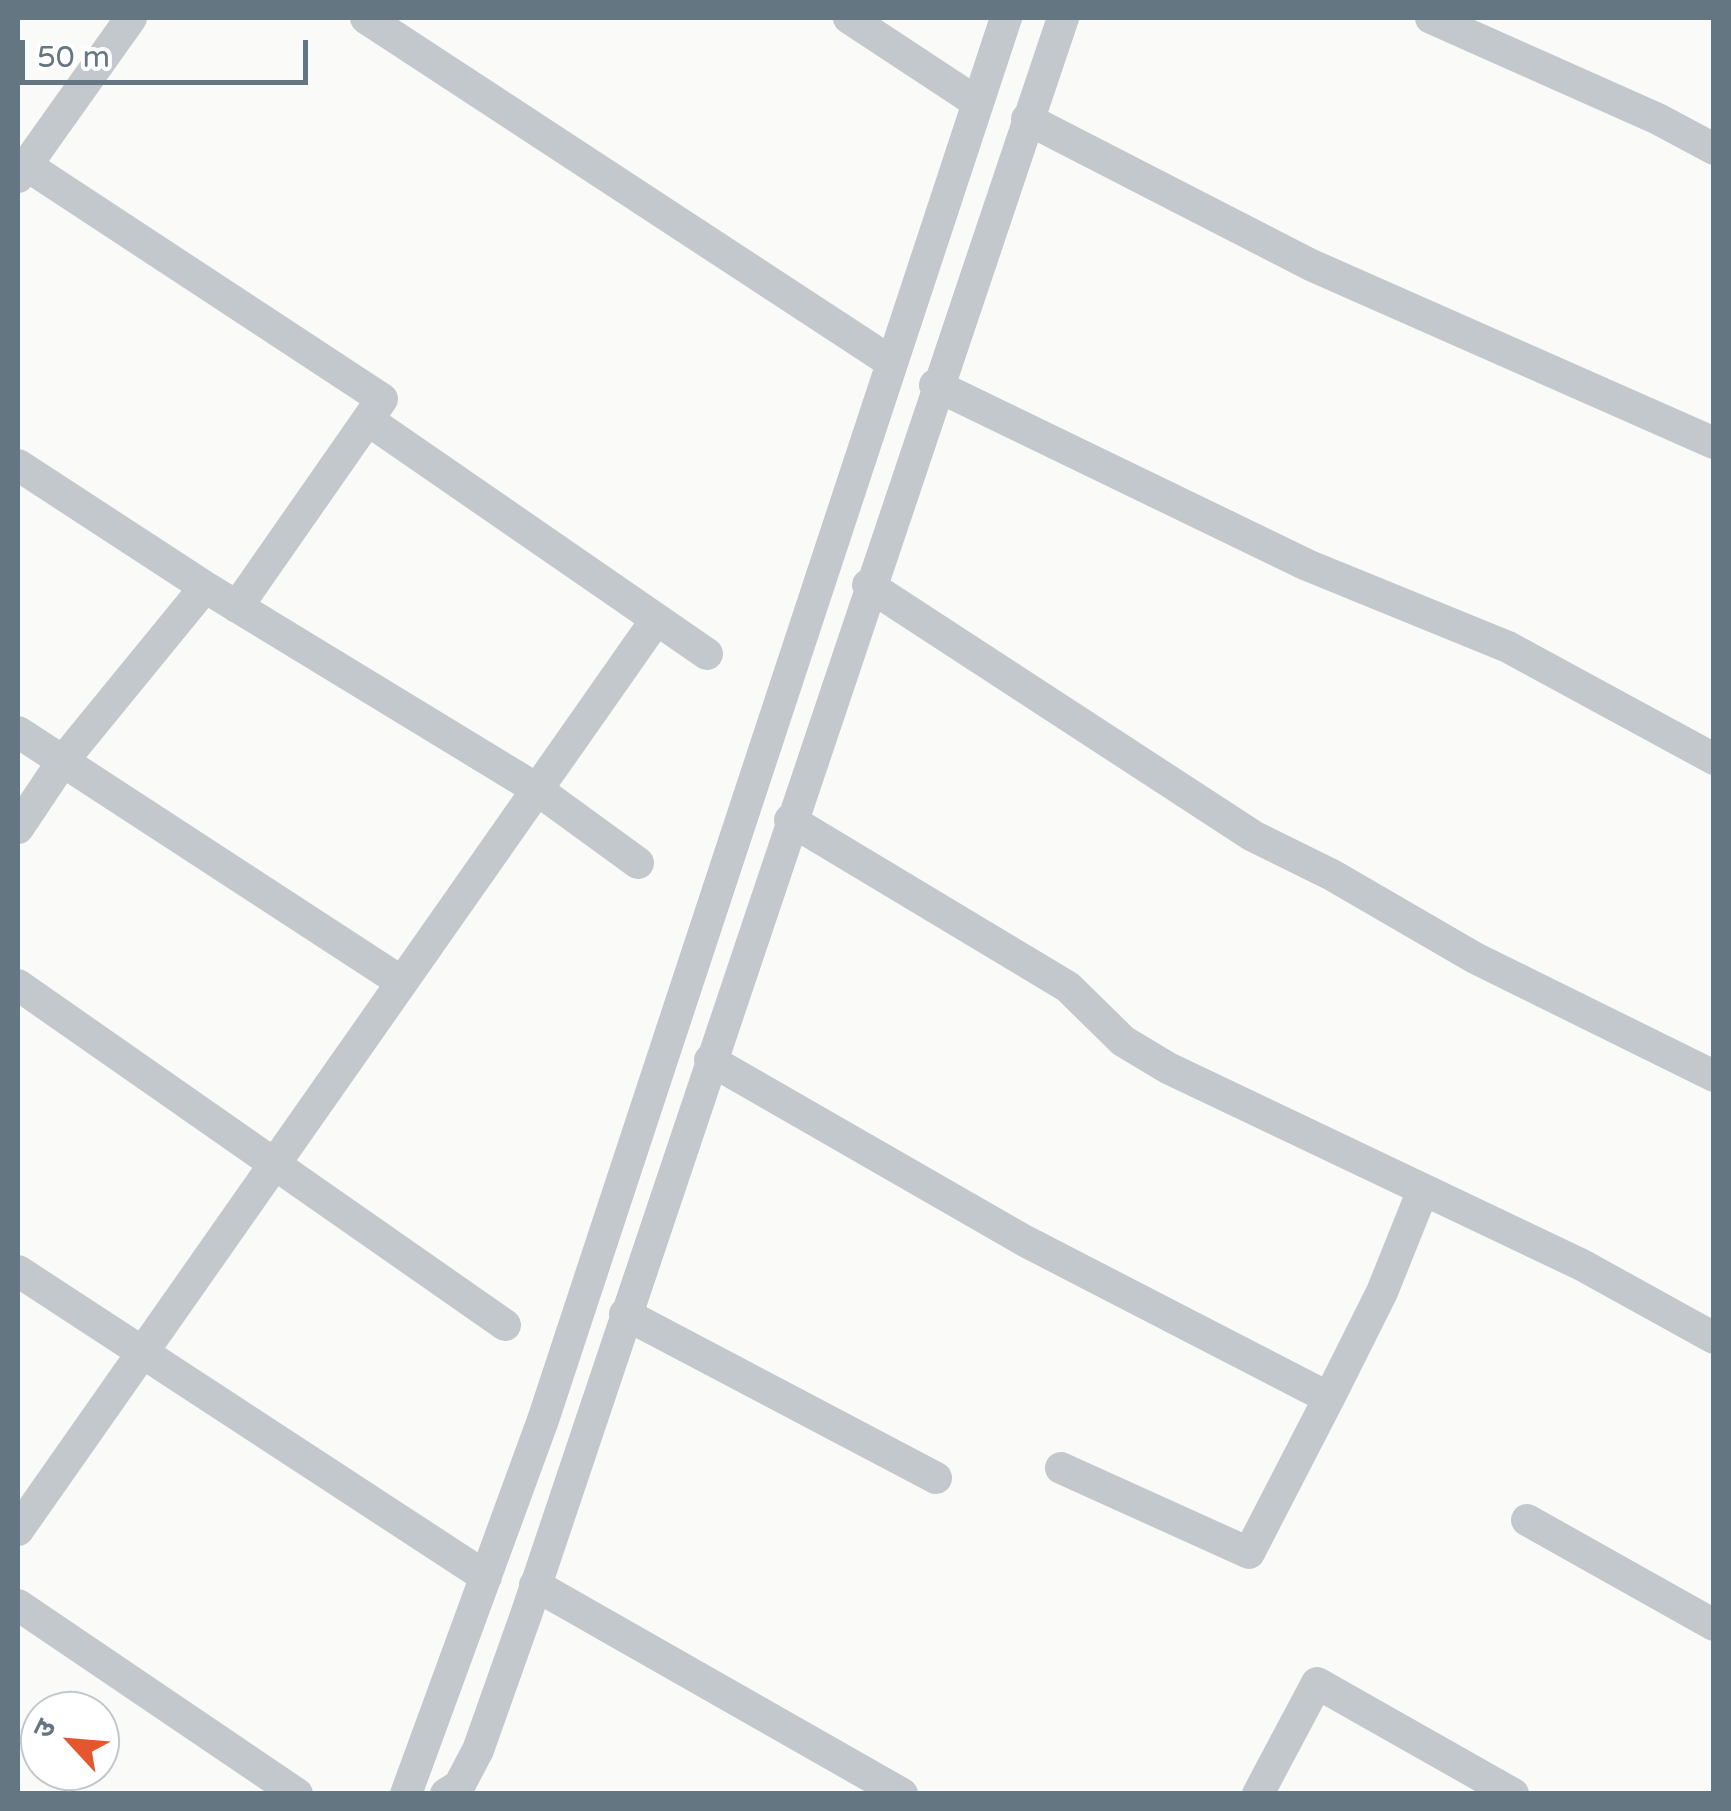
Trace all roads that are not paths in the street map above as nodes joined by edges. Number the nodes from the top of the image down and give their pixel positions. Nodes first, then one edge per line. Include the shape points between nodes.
1 (130, 18) edge
2 (366, 18) edge
3 (849, 18) edge
4 (1006, 18) edge
5 (1063, 18) edge
6 (1432, 18) edge
7 (978, 103) junction
8 (1027, 118) junction
9 (1714, 149) edge
10 (22, 171) edge
11 (891, 362) junction
12 (935, 385) junction
13 (368, 420) junction
14 (1714, 442) edge
15 (18, 466) edge
16 (868, 585) junction
17 (205, 587) junction
18 (238, 607) junction
19 (656, 620) junction
20 (707, 654) dead end
21 (18, 732) edge
22 (1714, 759) edge
23 (62, 762) junction
24 (535, 788) junction
25 (790, 820) junction
26 (18, 828) edge
27 (638, 863) dead end
28 (400, 981) junction
29 (18, 985) edge
30 (710, 1060) junction
31 (1714, 1076) edge
32 (276, 1162) junction
33 (1422, 1190) junction
34 (18, 1271) edge
35 (625, 1314) junction
36 (505, 1326) dead end
37 (1714, 1338) edge
38 (141, 1353) junction
39 (1328, 1398) junction
40 (1061, 1468) dead end
41 (936, 1478) dead end
42 (1527, 1520) dead end
43 (18, 1530) edge
44 (486, 1577) junction
45 (536, 1585) junction
46 (18, 1605) edge
47 (1714, 1625) edge
48 (297, 1794) edge
49 (406, 1794) edge
50 (446, 1794) edge
51 (902, 1794) edge
52 (1258, 1794) edge
53 (1513, 1794) edge

1 - 10 street
2 - 11 street
3 - 7 street
4 - 7 street
5 - 8 street
6 - 9 street
7 - 11 street
8 - 12 street
8 - 14 street via 1311,266
10 - 13 street via 382,399
11 - 44 street
12 - 16 street
12 - 22 street via 1306,565 1508,646
13 - 18 street
13 - 19 street
15 - 17 street
16 - 25 street
16 - 31 street via 1252,836 1475,958
17 - 18 street
17 - 23 street
18 - 24 street
19 - 20 street
19 - 24 street
21 - 23 street
23 - 26 street
23 - 28 street
24 - 27 street
24 - 28 street
25 - 30 street
25 - 33 street via 1068,987 1124,1041 1168,1068
28 - 32 street
29 - 32 street
30 - 35 street
30 - 39 street via 1025,1241
32 - 36 street
32 - 38 street
33 - 37 street via 1582,1265
33 - 39 street via 1382,1292
34 - 38 street
35 - 41 street
35 - 45 street
38 - 43 street
38 - 44 street
39 - 40 street via 1250,1553
42 - 47 street
44 - 49 street
45 - 50 street via 478,1750 459,1786
45 - 51 street
46 - 48 street
52 - 53 street via 1317,1683

